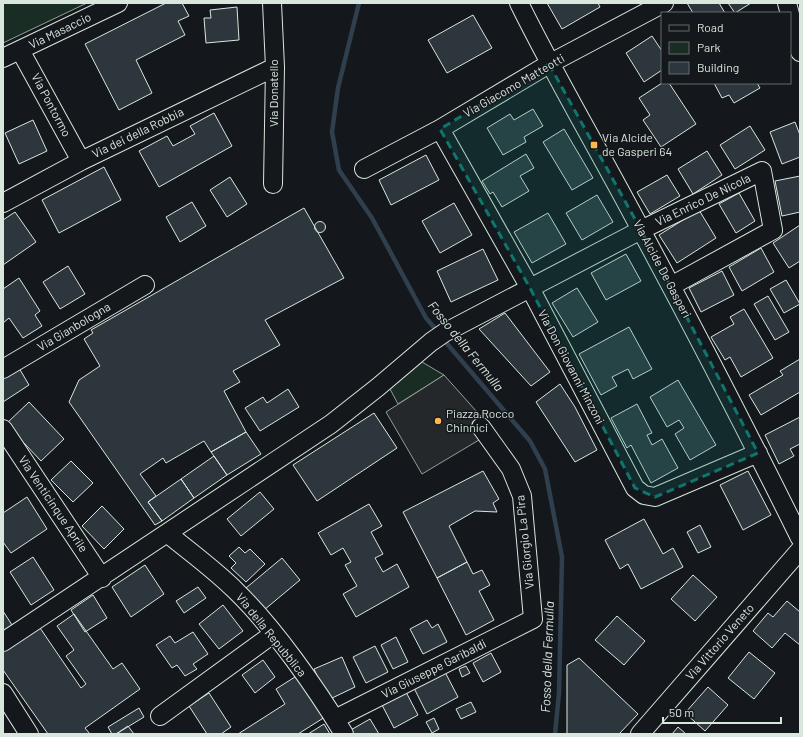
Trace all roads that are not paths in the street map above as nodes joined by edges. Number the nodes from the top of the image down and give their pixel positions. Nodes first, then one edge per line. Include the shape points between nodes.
1 (118, 3) edge
2 (272, 3) edge
3 (519, 3) edge
4 (664, 3) edge
5 (791, 18) edge
6 (20, 50) junction
7 (800, 52) edge
8 (3, 58) edge
9 (549, 64) junction
10 (275, 67) junction
11 (440, 129) junction
12 (81, 161) junction
13 (364, 169) dead end
14 (273, 184) dead end
15 (3, 203) edge
16 (641, 230) junction
17 (145, 285) dead end
18 (671, 286) junction
19 (530, 288) junction
20 (3, 370) edge
21 (481, 427) dead end
22 (3, 429) edge
23 (758, 453) junction
24 (166, 533) junction
25 (800, 538) edge
26 (800, 550) edge
27 (102, 578) junction
28 (533, 619) joint
29 (273, 634) junction
30 (3, 642) edge
31 (3, 693) edge
32 (160, 716) dead end
33 (340, 727) edge
34 (28, 734) edge
35 (640, 734) edge

1 - 6 street, Via Masaccio
2 - 10 street, Via Donatello
3 - 9 street, Via Alcide De Gasperi
4 - 9 street, Via Giacomo Matteotti
5 - 7 street
6 - 8 street, Via Masaccio
6 - 12 street, Via Pontormo
9 - 11 street, Via Giacomo Matteotti
9 - 16 street, Via Alcide De Gasperi
10 - 12 street, Via dei della Robbia
10 - 14 street, Via Donatello
11 - 13 street, Via Giacomo Matteotti
11 - 19 street, Via Don Giovanni Minzoni
12 - 15 street, Via dei della Robbia
16 - 18 street, Via Alcide De Gasperi
16 - 18 street, Via Enrico De Nicola via 762,171 773,230
16 - 19 street, Via Enrico De Nicola
17 - 20 street, Via Gianbologna
18 - 23 street, Via Alcide De Gasperi
19 - 23 street, Via Don Giovanni Minzoni via 635,488 644,495 654,497
19 - 24 street, Via Enrico De Nicola via 431,342 331,424
21 - 28 street, Via Giorgio La Pira via 511,469 522,496
22 - 27 street, Via Venticinque Aprile
23 - 25 street, Via Alcide De Gasperi
24 - 27 street
24 - 29 street, Via della Repubblica via 236,591
26 - 35 street, Via Vittorio Veneto
27 - 30 street
28 - 33 street, Via Giuseppe Garibaldi
29 - 32 street
29 - 33 street, Via della Repubblica
31 - 34 street

